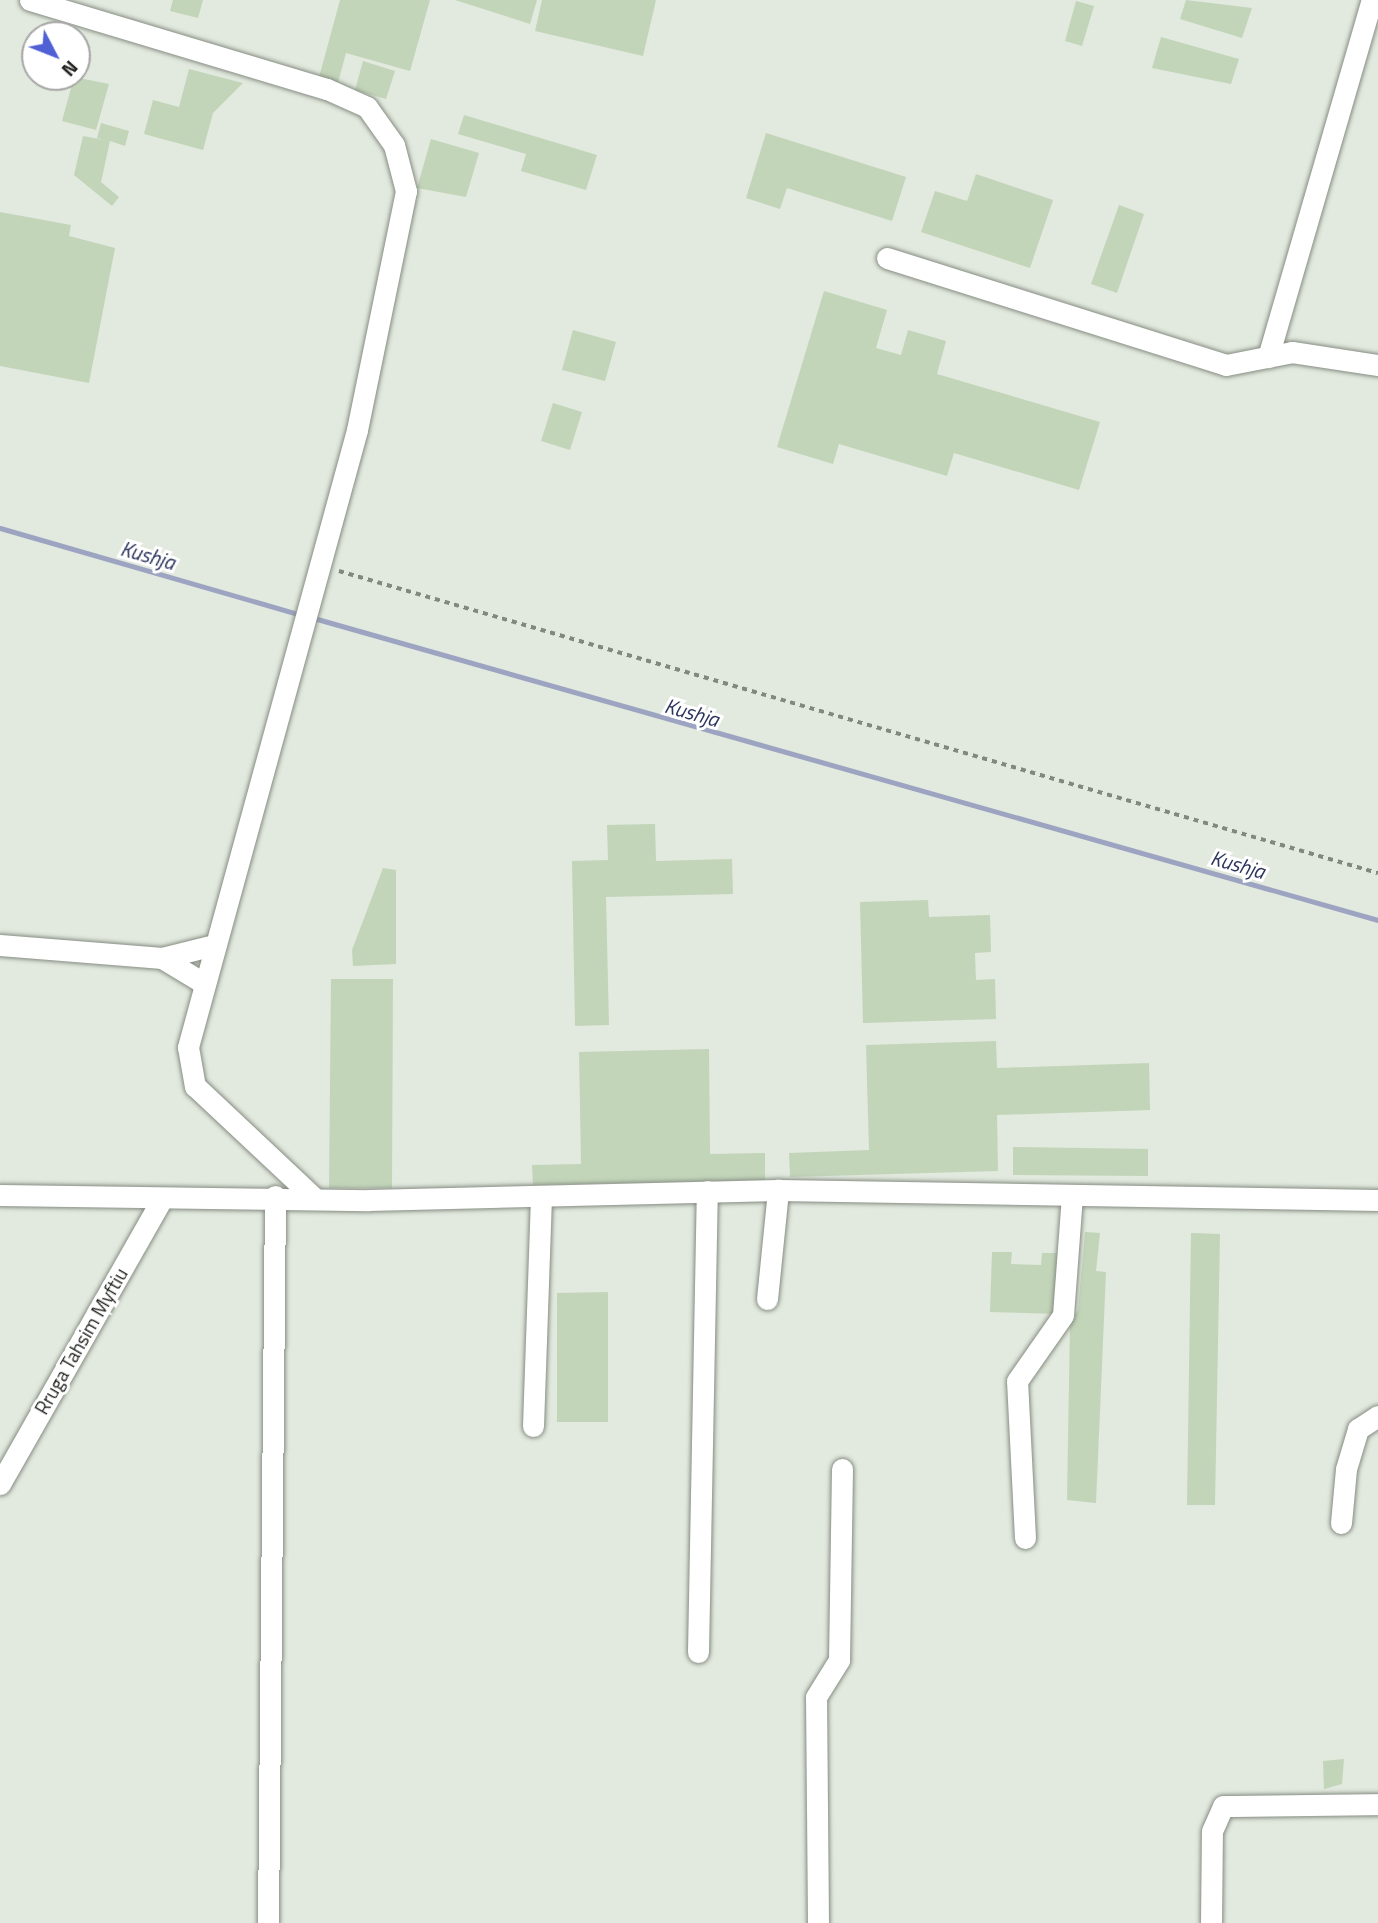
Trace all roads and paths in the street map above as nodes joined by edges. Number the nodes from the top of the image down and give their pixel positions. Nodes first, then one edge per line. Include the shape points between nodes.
1 (30, 0) edge
2 (1371, 0) edge
3 (887, 258) dead end
4 (1268, 357) junction
5 (1378, 365) edge
6 (318, 574) junction
7 (1378, 873) edge
8 (0, 945) edge
9 (214, 945) junction
10 (162, 958) junction
11 (202, 982) junction
12 (707, 1191) junction
13 (778, 1191) junction
14 (0, 1195) edge
15 (1072, 1195) junction
16 (275, 1196) junction
17 (313, 1197) junction
18 (541, 1197) junction
19 (162, 1199) junction
20 (1378, 1200) edge
21 (767, 1299) dead end
22 (1378, 1416) edge
23 (533, 1426) dead end
24 (842, 1469) dead end
25 (1, 1476) edge
26 (1341, 1523) dead end
27 (1025, 1538) dead end
28 (698, 1652) dead end
29 (1378, 1804) edge
30 (268, 1923) edge
31 (818, 1923) edge
32 (1211, 1923) edge

1 - 6 street via 327,89 367,107 384,124 406,191 360,417
2 - 4 street
3 - 4 street via 1226,365
4 - 5 street via 1292,352
6 - 7 path
6 - 9 street
8 - 10 street
9 - 10 street
9 - 11 street
10 - 11 street
11 - 17 street via 188,1047 195,1086
12 - 13 street
12 - 18 street
12 - 28 street
13 - 15 street
13 - 21 street
14 - 19 street
15 - 20 street
15 - 27 street via 1063,1315 1017,1381
16 - 17 street
16 - 19 street
16 - 30 street
17 - 18 street
18 - 23 street
19 - 25 street, Rruga Tahsim Myftiu
22 - 26 street via 1358,1429 1346,1469
24 - 31 street via 839,1660 816,1697
29 - 32 street via 1223,1806 1212,1831

